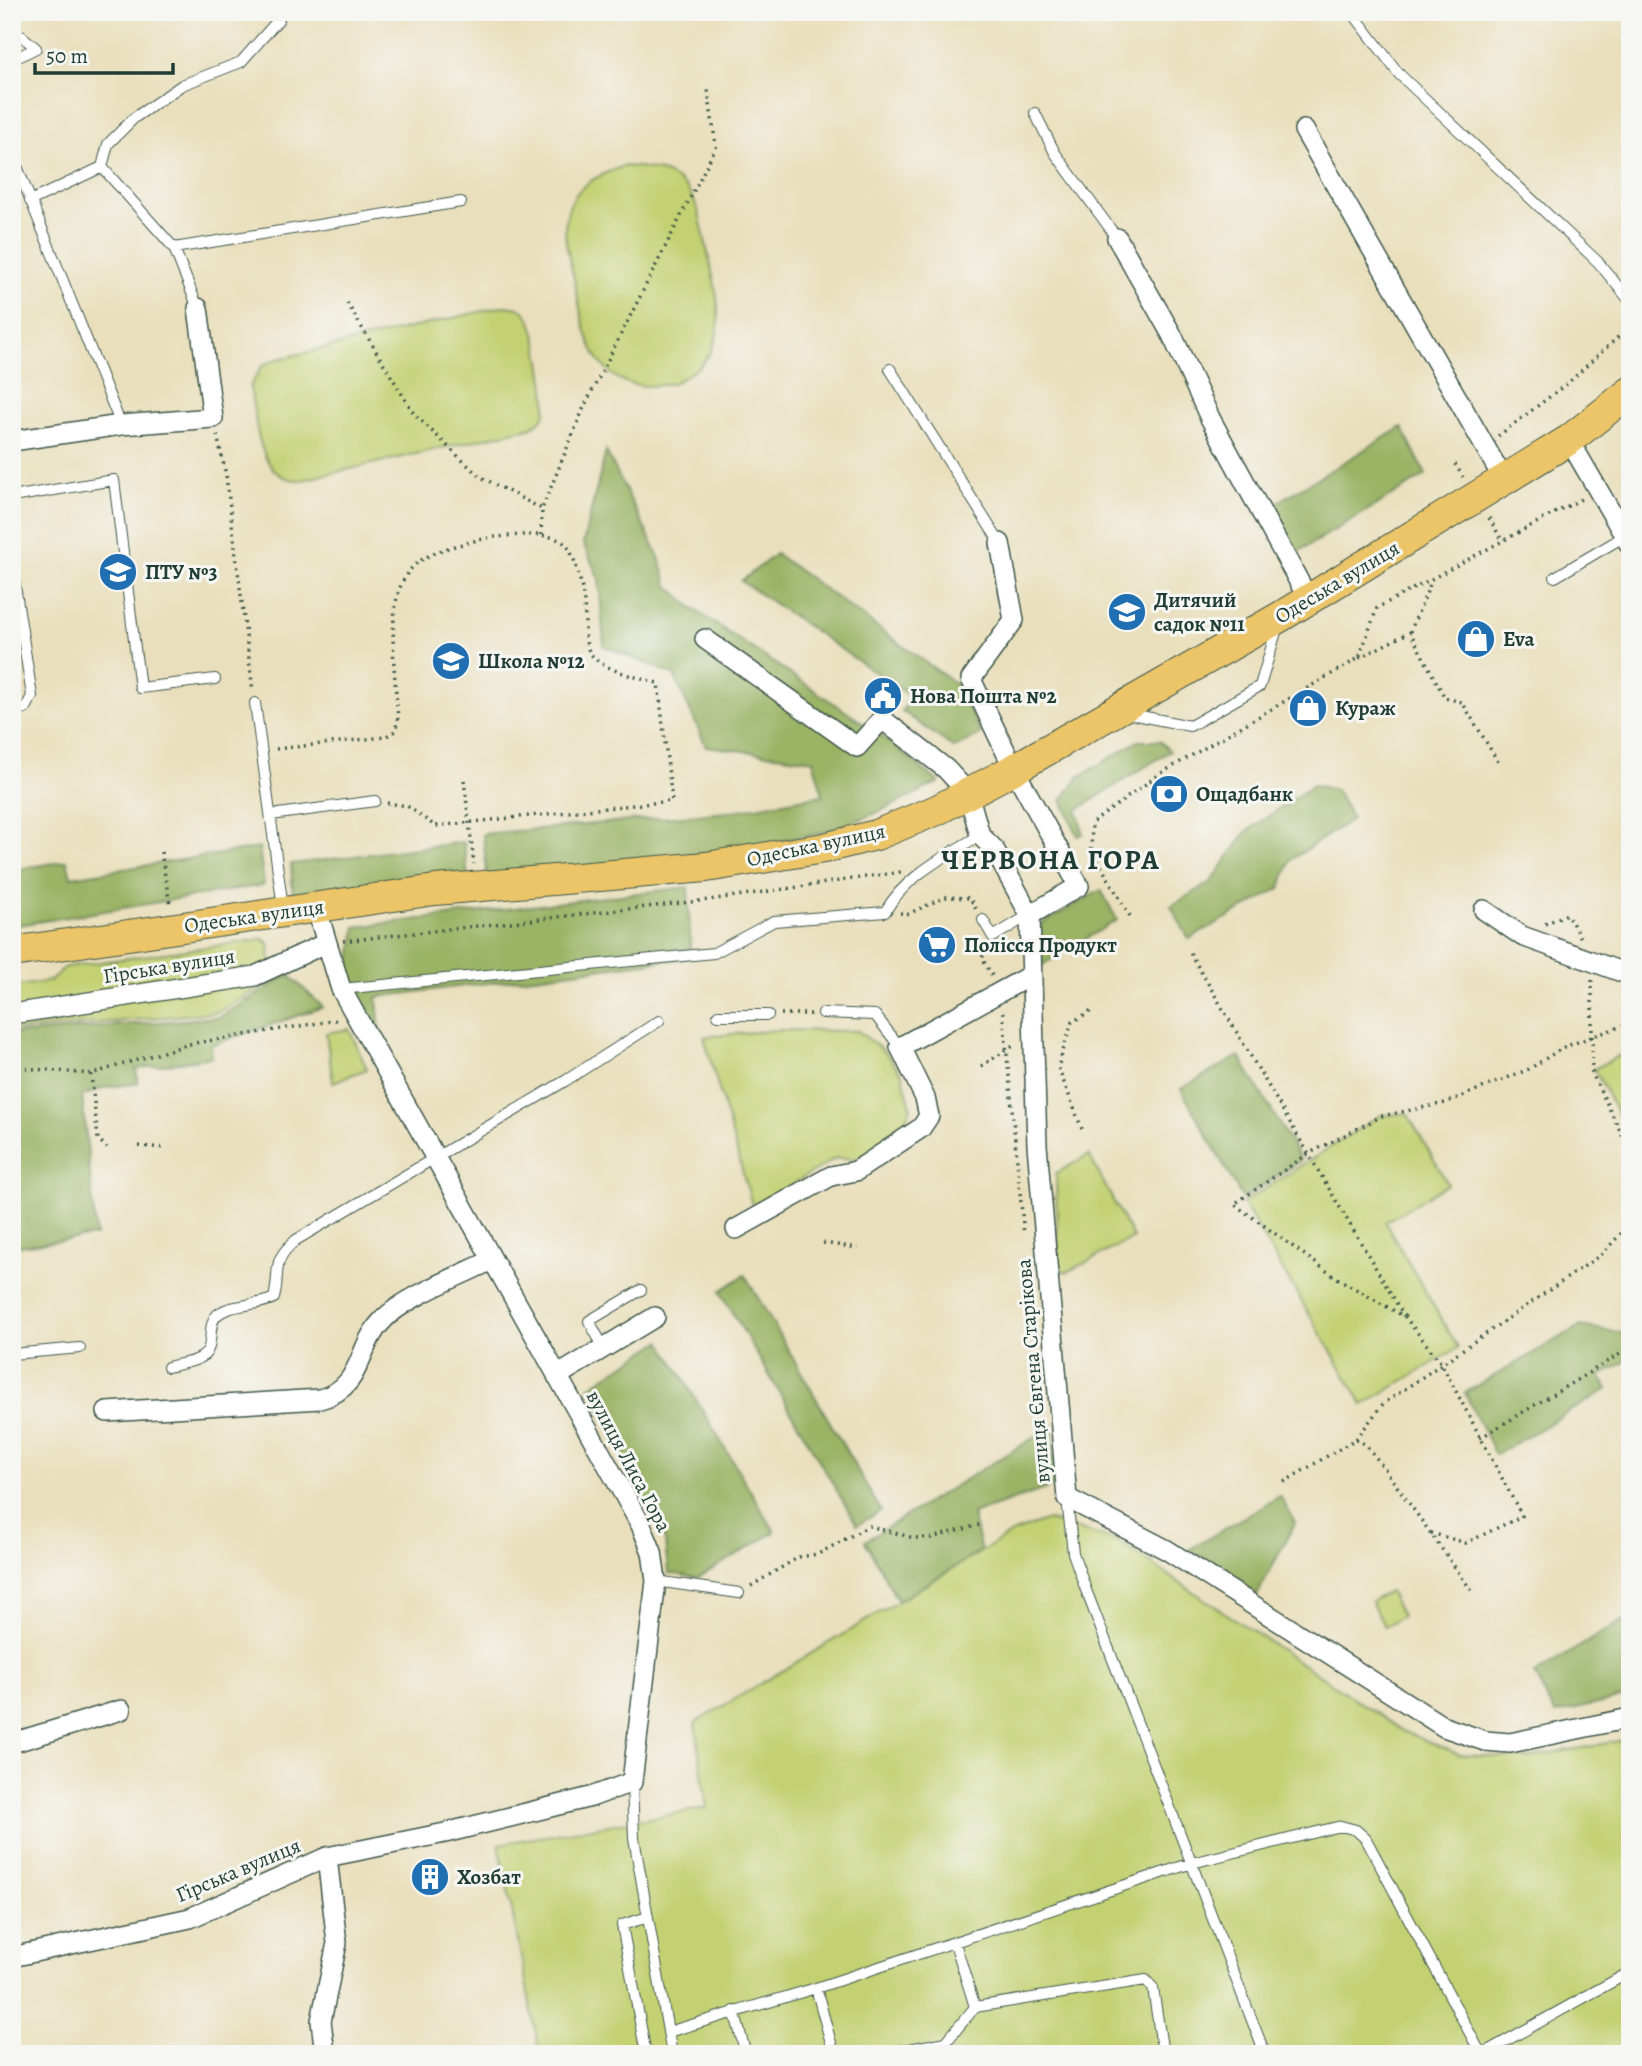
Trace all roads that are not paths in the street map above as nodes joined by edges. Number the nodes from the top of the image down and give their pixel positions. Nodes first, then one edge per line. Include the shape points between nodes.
1 (276, 12) edge
2 (1352, 12) edge
3 (12, 28) edge
4 (12, 60) edge
5 (1035, 113) dead end
6 (1304, 130) dead end
7 (12, 154) edge
8 (102, 167) junction
9 (30, 201) junction
10 (461, 202) dead end
11 (1117, 238) joint
12 (174, 248) junction
13 (1630, 301) edge
14 (198, 308) joint
15 (890, 369) dead end
16 (1630, 392) edge
17 (121, 425) junction
18 (13, 440) edge
19 (1569, 440) junction
20 (1504, 480) junction
21 (12, 497) edge
22 (1627, 541) edge
23 (1000, 543) joint
24 (12, 566) edge
25 (1555, 577) dead end
26 (1309, 600) junction
27 (1280, 617) junction
28 (705, 639) dead end
29 (215, 679) dead end
30 (255, 703) road end
31 (12, 711) edge
32 (1115, 711) junction
33 (1014, 769) junction
34 (968, 793) junction
35 (375, 801) road end
36 (271, 815) junction
37 (980, 835) junction
38 (316, 907) junction
39 (1485, 910) dead end
40 (284, 912) junction
41 (1030, 915) junction
42 (983, 920) road end
43 (326, 943) junction
44 (12, 952) edge
45 (1031, 975) junction
46 (1630, 975) edge
47 (341, 989) junction
48 (824, 1013) road end
49 (12, 1014) edge
50 (768, 1014) road end
51 (718, 1015) dead end
52 (659, 1021) dead end
53 (900, 1047) junction
54 (437, 1156) junction
55 (736, 1229) dead end
56 (492, 1260) junction
57 (641, 1290) dead end
58 (656, 1317) dead end
59 (80, 1348) dead end
60 (604, 1348) junction
61 (12, 1354) edge
62 (168, 1367) dead end
63 (557, 1376) junction
64 (107, 1412) dead end
65 (1067, 1498) junction
66 (656, 1581) junction
67 (739, 1593) road end
68 (121, 1710) dead end
69 (1630, 1718) edge
70 (12, 1743) edge
71 (632, 1782) junction
72 (327, 1857) junction
73 (1192, 1863) junction
74 (648, 1917) junction
75 (955, 1943) junction
76 (12, 1957) edge
77 (1630, 1972) edge
78 (816, 1988) junction
79 (975, 2007) junction
80 (734, 2011) junction
81 (668, 2032) junction
82 (325, 2054) edge
83 (646, 2054) edge
84 (672, 2054) edge
85 (746, 2054) edge
86 (834, 2054) edge
87 (883, 2054) edge
88 (1163, 2054) edge
89 (1265, 2054) edge
90 (1482, 2054) edge

1 - 8 lane via 279,19 241,62 182,85 134,118 108,144
2 - 13 lane via 1399,74 1598,262
3 - 4 lane via 36,48
5 - 11 lane via 1055,153
6 - 20 street
7 - 9 lane
8 - 9 lane
8 - 12 lane
9 - 17 lane
10 - 12 lane
11 - 26 street
12 - 14 lane
14 - 17 street via 213,418
15 - 23 lane
16 - 19 main road, Одеська вулиця
17 - 18 street
19 - 20 main road, Одеська вулиця
19 - 22 street
20 - 26 main road, Одеська вулиця
21 - 29 lane via 114,480 140,688
22 - 25 lane
23 - 33 street via 1014,620 971,679
24 - 31 lane via 32,696 26,708
26 - 27 main road, Одеська вулиця
27 - 32 main road, Одеська вулиця
27 - 32 lane via 1260,686 1190,726
28 - 34 street via 857,747 882,719 946,769
30 - 36 lane
32 - 33 main road, Одеська вулиця
33 - 34 main road, Одеська вулиця
33 - 41 street via 1079,886
34 - 37 street, вулиця Євгена Старікова
34 - 38 main road, Одеська вулиця via 876,835 824,848 706,867
35 - 36 lane
36 - 40 lane
37 - 41 street, вулиця Євгена Старікова via 994,849
37 - 47 lane via 928,868 893,898 885,912 774,921 714,953
38 - 40 main road, Одеська вулиця
38 - 43 street, вулиця Лиса Гора
39 - 46 street via 1522,936
40 - 44 main road, Одеська вулиця
41 - 42 lane via 993,937
41 - 45 street, вулиця Євгена Старікова
43 - 47 street, вулиця Лиса Гора
43 - 49 street, Гірська вулиця via 255,976
45 - 53 street
45 - 65 street, вулиця Євгена Старікова via 1042,1210
47 - 54 street, вулиця Лиса Гора
48 - 53 lane via 874,1015
50 - 51 lane
52 - 54 lane
53 - 55 street via 925,1098 929,1116 921,1128 856,1171 831,1176
54 - 56 street, вулиця Лиса Гора
54 - 62 lane via 296,1240 276,1264 274,1298 222,1311 212,1323 206,1353 200,1359
56 - 63 street, вулиця Лиса Гора
56 - 64 street via 397,1308 381,1322 355,1372 337,1395
57 - 60 lane via 589,1321
58 - 60 street
59 - 61 lane
60 - 63 street
63 - 66 street, вулиця Лиса Гора via 641,1525 652,1552
65 - 69 street, вулиця Євгена Старікова via 1167,1550 1444,1727 1485,1741 1510,1743
65 - 73 lane via 1073,1553
66 - 67 lane
66 - 71 street, вулиця Лиса Гора
68 - 70 street
71 - 72 street via 592,1797
71 - 74 lane via 634,1838
72 - 76 street, Гірська вулиця via 190,1917
72 - 82 street, Гірська вулиця via 337,1943 321,2021
73 - 75 lane
73 - 89 lane
73 - 90 lane via 1341,1826 1356,1830 1367,1839
74 - 81 lane
74 - 83 lane via 622,1926
75 - 78 lane
75 - 79 lane
77 - 90 lane
78 - 80 lane
78 - 86 lane
79 - 87 lane via 946,2042
79 - 88 lane via 1146,1980 1153,1987
80 - 81 lane
80 - 85 lane
81 - 84 lane

